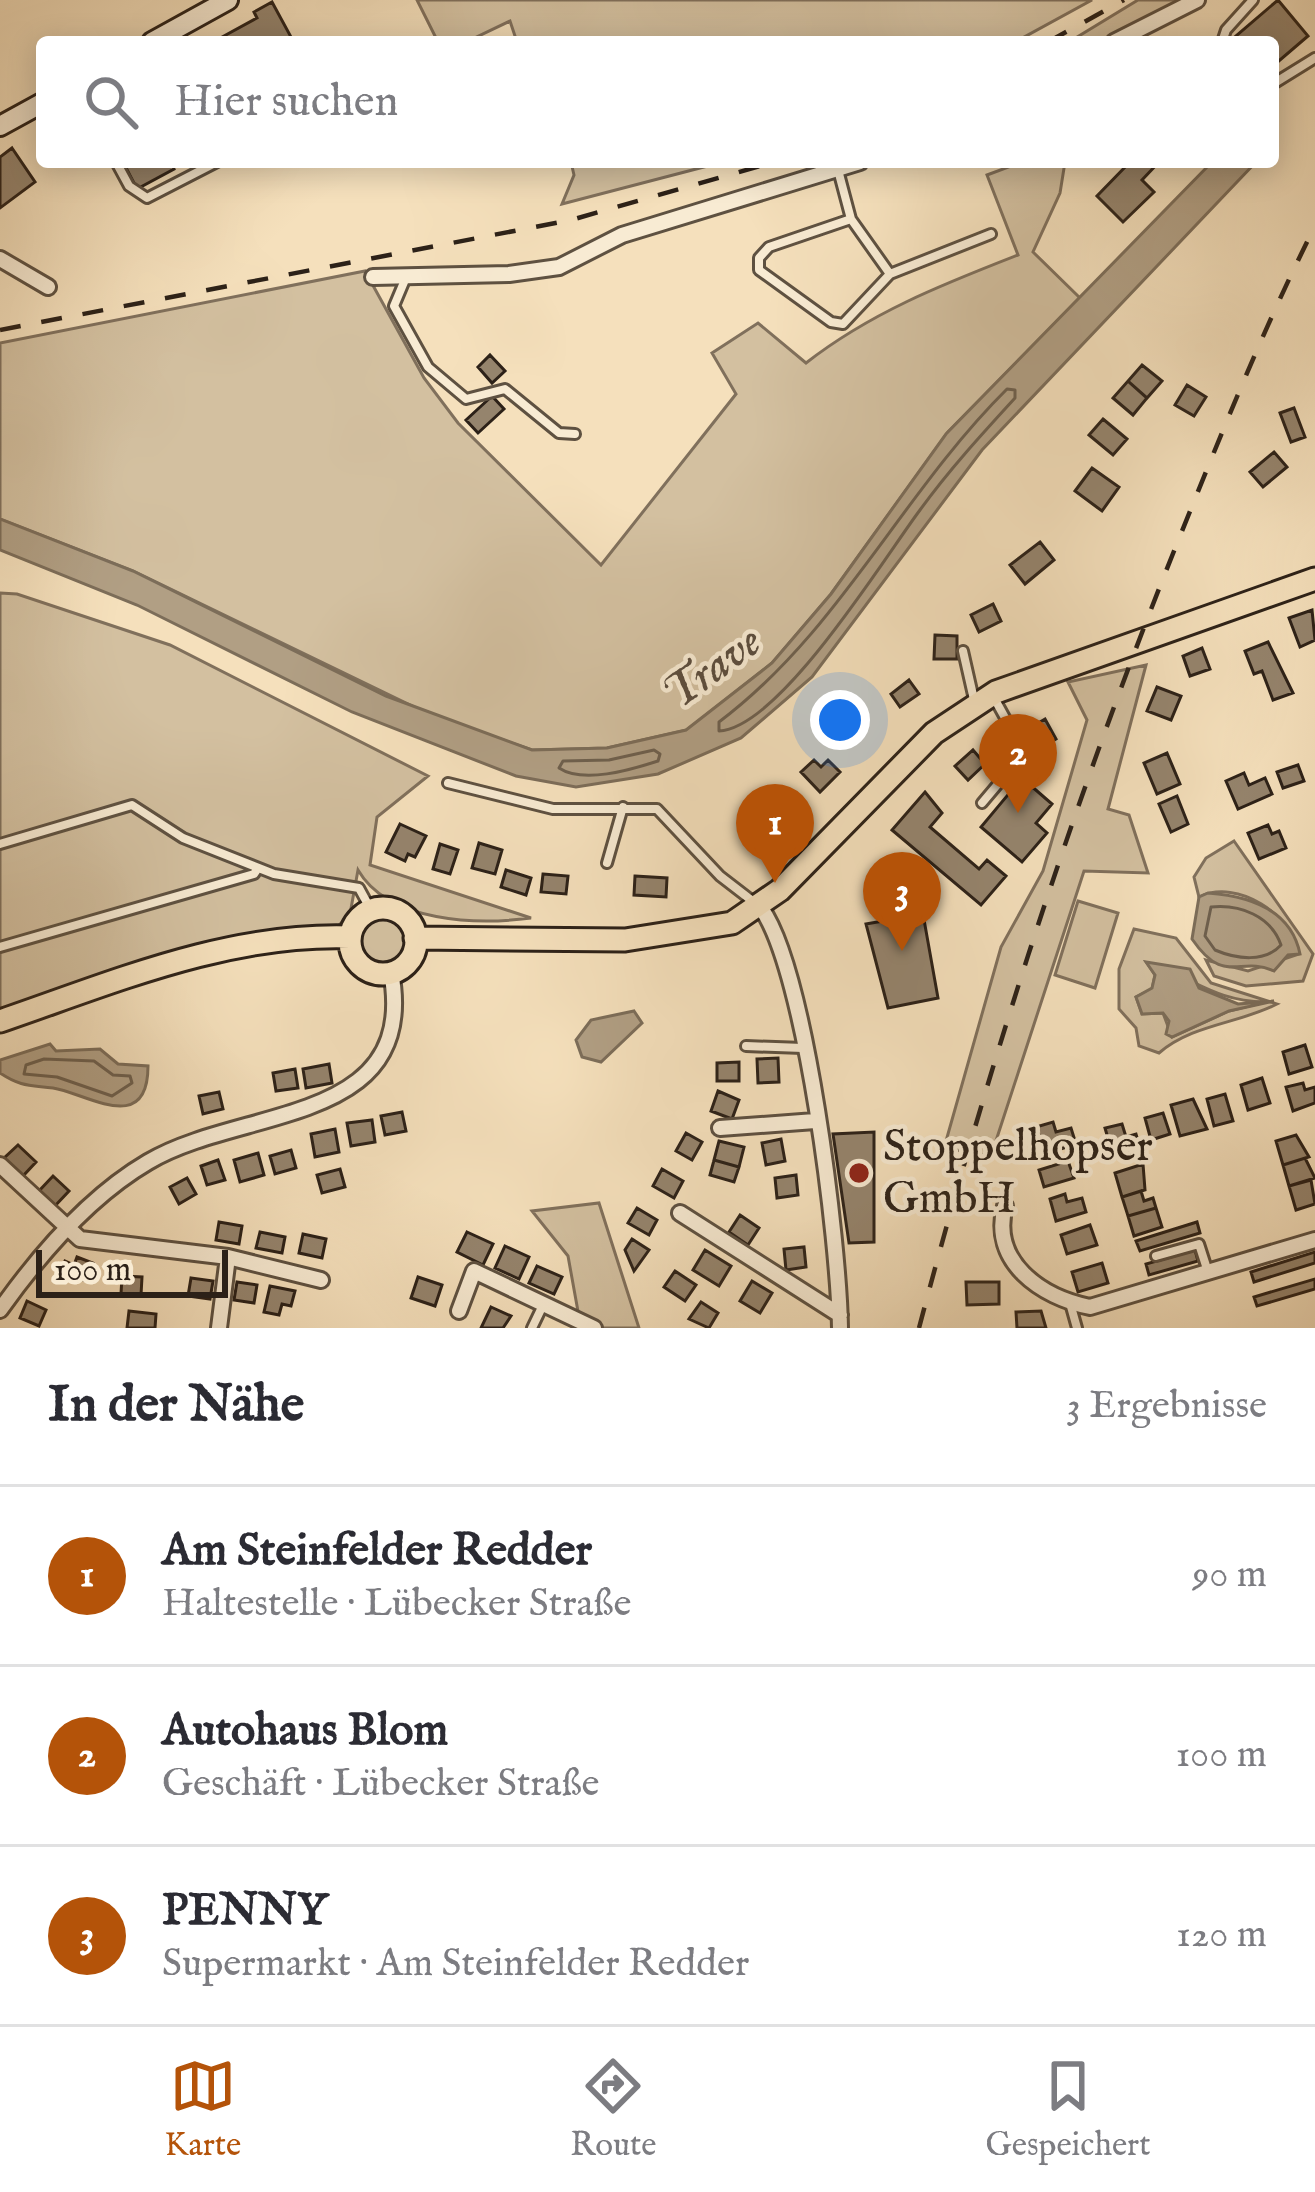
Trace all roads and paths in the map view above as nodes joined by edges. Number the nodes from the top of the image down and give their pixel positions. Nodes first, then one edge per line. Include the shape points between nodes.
1 (228, 0) edge
2 (1197, 0) edge
3 (1253, 0) edge
4 (163, 36) edge
5 (1126, 36) edge
6 (1224, 36) edge
7 (1315, 58) edge
8 (1279, 80) edge
9 (36, 106) edge
10 (0, 126) edge
11 (119, 168) edge
12 (205, 168) edge
13 (838, 168) joint
14 (851, 219) junction
15 (991, 235) dead end
16 (0, 259) edge
17 (408, 273) junction
18 (890, 274) junction
19 (374, 277) dead end
20 (48, 287) dead end
21 (574, 434) dead end
22 (1315, 579) edge
23 (963, 651) dead end
24 (984, 700) junction
25 (448, 783) dead end
26 (982, 803) dead end
27 (623, 807) junction
28 (0, 844) edge
29 (607, 863) dead end
30 (259, 868) junction
31 (761, 908) junction
32 (371, 910) junction
33 (350, 937) junction
34 (415, 938) junction
35 (0, 947) edge
36 (391, 972) junction
37 (0, 1021) edge
38 (746, 1046) dead end
39 (803, 1048) junction
40 (815, 1121) junction
41 (720, 1128) dead end
42 (0, 1165) edge
43 (1004, 1206) dead end
44 (680, 1213) dead end
45 (67, 1230) junction
46 (1315, 1240) edge
47 (1156, 1256) dead end
48 (228, 1257) junction
49 (1209, 1273) junction
50 (321, 1280) dead end
51 (545, 1301) junction
52 (1070, 1303) junction
53 (0, 1309) edge
54 (459, 1311) dead end
55 (840, 1322) edge
56 (218, 1328) edge
57 (532, 1328) edge
58 (594, 1328) edge
59 (1077, 1328) edge

1 - 4 main road
2 - 5 street
3 - 6 lane
7 - 8 lane
9 - 10 main road
11 - 12 lane via 147,198
13 - 14 lane
13 - 17 street via 622,235 559,266
14 - 18 lane
14 - 18 lane via 770,247 759,270 843,323
15 - 18 lane
16 - 20 street
17 - 19 street
17 - 21 lane via 394,306 428,368 466,399 505,389 559,433
22 - 24 main road
23 - 24 lane via 963,669
24 - 26 lane via 1019,743 1010,771
24 - 31 main road via 934,734
25 - 27 lane via 554,809
27 - 29 lane
27 - 31 lane via 657,809
28 - 30 lane via 132,805 184,838
30 - 32 lane via 359,888
30 - 35 lane
31 - 34 main road via 732,923 625,940
31 - 39 street via 786,960
32 - 33 main road
32 - 34 main road via 401,914
33 - 36 main road via 361,965
33 - 37 main road via 208,951
34 - 36 main road via 410,959
36 - 45 street via 393,1033 355,1087 175,1147 124,1178
38 - 39 lane
39 - 40 street
40 - 41 street
40 - 55 street
42 - 45 street
43 - 52 street via 1000,1223 1024,1278
44 - 55 street
45 - 48 street via 101,1244
45 - 53 street
46 - 49 street
47 - 49 lane via 1199,1244
48 - 50 street
48 - 56 street
49 - 52 street via 1101,1306
51 - 54 street via 474,1271
51 - 57 lane
51 - 58 street
52 - 59 lane

